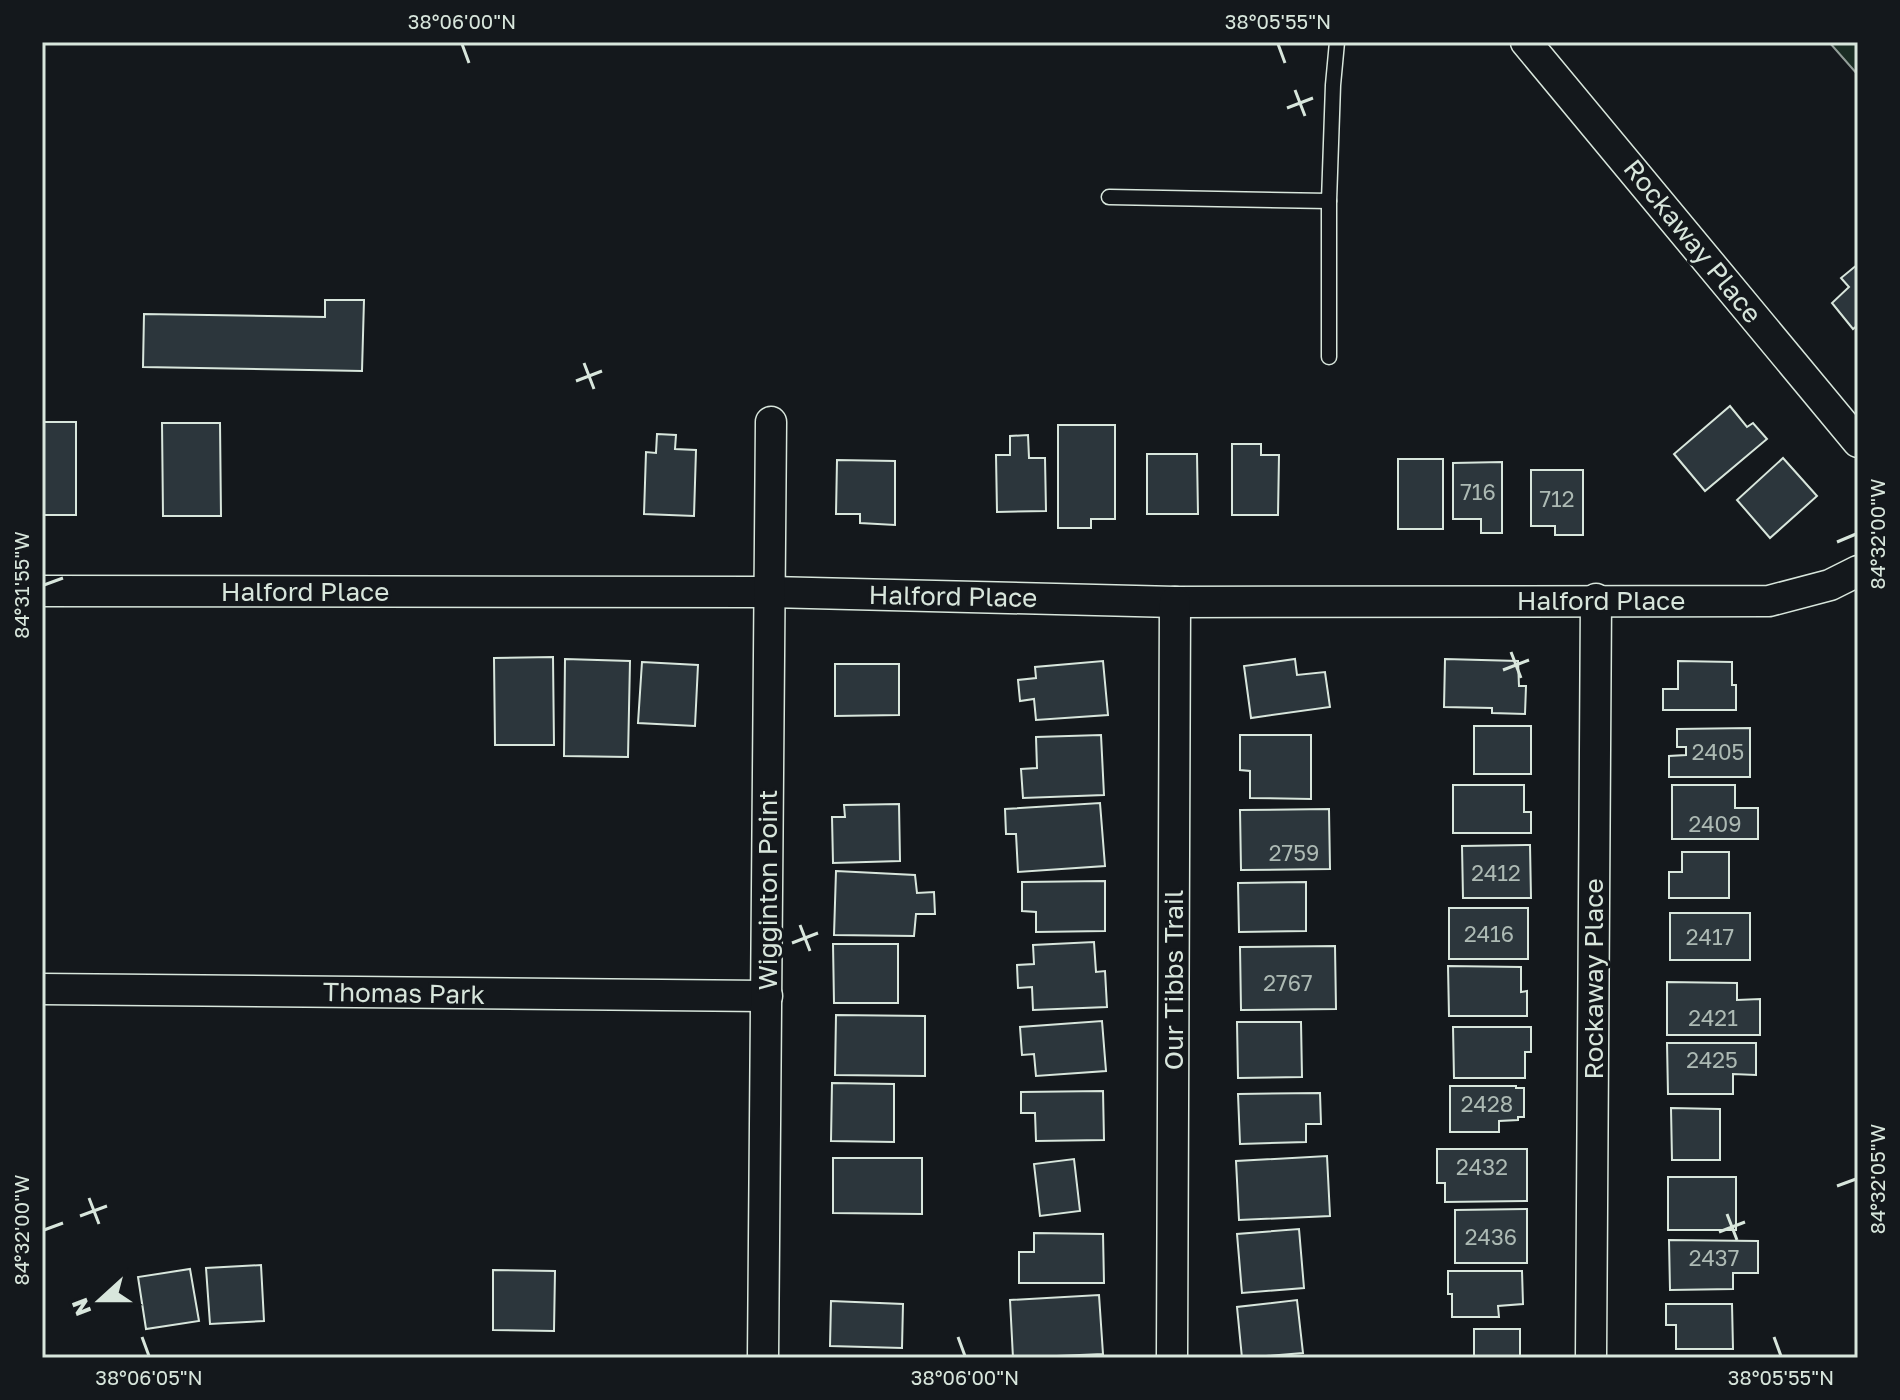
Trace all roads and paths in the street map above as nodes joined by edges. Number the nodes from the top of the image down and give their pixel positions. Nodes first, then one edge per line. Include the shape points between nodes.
1 (1337, 42) edge
2 (1526, 42) edge
3 (1109, 197) dead end
4 (1329, 201) junction
5 (1329, 357) dead end
6 (771, 422) dead end
7 (1858, 442) edge
8 (1858, 571) edge
9 (42, 591) edge
10 (770, 592) junction
11 (1596, 599) junction
12 (1175, 602) junction
13 (42, 989) edge
14 (767, 996) junction
15 (763, 1358) edge
16 (1172, 1358) edge
17 (1591, 1358) edge

1 - 4 lane
2 - 7 street, Rockaway Place
3 - 4 lane
4 - 5 lane
6 - 10 street, Wigginton Point
8 - 11 street, Halford Place via 1830,585 1769,601
9 - 10 street, Halford Place
10 - 12 street, Halford Place
10 - 14 street, Wigginton Point
11 - 12 street, Halford Place
11 - 17 street, Rockaway Place
12 - 16 street, Our Tibbs Trail
13 - 14 street, Thomas Park
14 - 15 street, Wigginton Point

